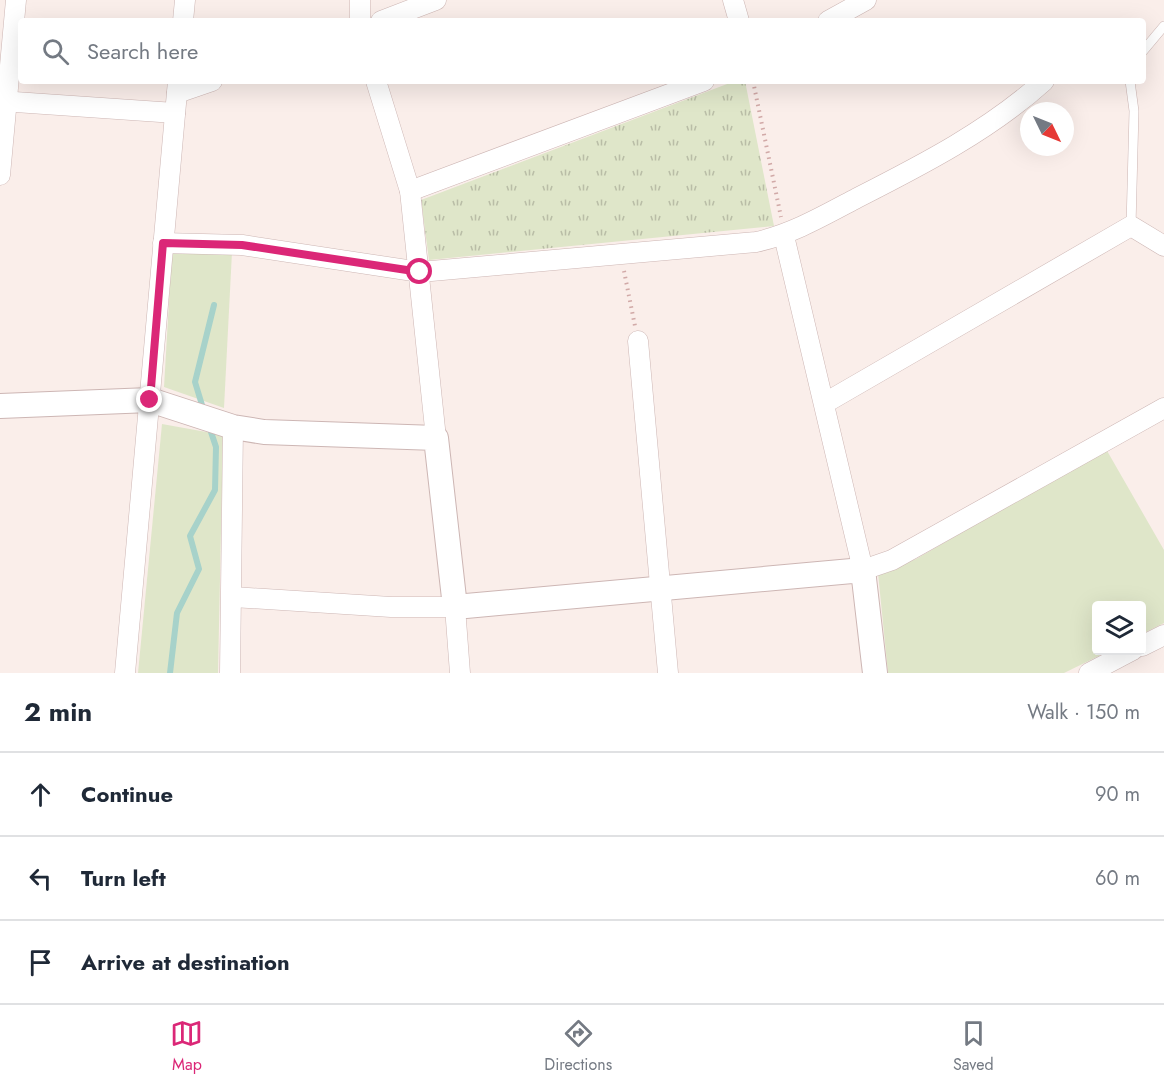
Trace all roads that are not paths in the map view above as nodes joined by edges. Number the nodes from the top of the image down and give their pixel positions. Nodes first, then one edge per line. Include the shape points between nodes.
1 (16, 0) edge
2 (185, 0) edge
3 (360, 0) edge
4 (435, 0) edge
5 (733, 0) edge
6 (866, 0) edge
7 (183, 18) edge
8 (360, 18) edge
9 (389, 18) edge
10 (738, 18) edge
11 (833, 18) edge
12 (1164, 26) edge
13 (1146, 47) edge
14 (205, 84) edge
15 (377, 84) edge
16 (696, 84) edge
17 (1040, 84) edge
18 (1130, 84) edge
19 (176, 96) edge
20 (3, 101) edge
21 (0, 175) edge
22 (410, 191) junction
23 (1131, 226) junction
24 (784, 236) junction
25 (163, 243) junction
26 (1164, 246) edge
27 (420, 272) junction
28 (638, 341) road end
29 (150, 400) junction
30 (825, 403) junction
31 (0, 406) edge
32 (1164, 408) edge
33 (233, 427) junction
34 (436, 438) junction
35 (863, 570) junction
36 (660, 588) junction
37 (233, 597) junction
38 (455, 607) junction
39 (1164, 634) edge
40 (1146, 644) edge
41 (1125, 655) edge
42 (125, 673) edge
43 (230, 673) edge
44 (460, 673) edge
45 (668, 673) edge
46 (875, 673) edge
47 (1089, 673) edge

1 - 20 street
2 - 7 street
3 - 8 street
4 - 9 street
5 - 10 street
6 - 11 street
12 - 13 lane
14 - 19 street
15 - 22 street
16 - 22 street
17 - 24 street via 917,168
18 - 23 lane via 1134,111
19 - 20 street
19 - 25 street
20 - 21 street
22 - 27 street
23 - 26 street
23 - 30 street
24 - 27 street via 727,245
24 - 30 street
25 - 27 street via 242,245
25 - 29 street
27 - 34 street
28 - 36 street
29 - 31 street
29 - 33 street
29 - 42 street
30 - 35 street
32 - 35 street via 892,560
33 - 34 street via 264,432
33 - 37 street
34 - 38 street
35 - 36 street
35 - 46 street
36 - 38 street
36 - 45 street
37 - 38 street
37 - 43 street
38 - 44 street
39 - 40 street
41 - 47 street

